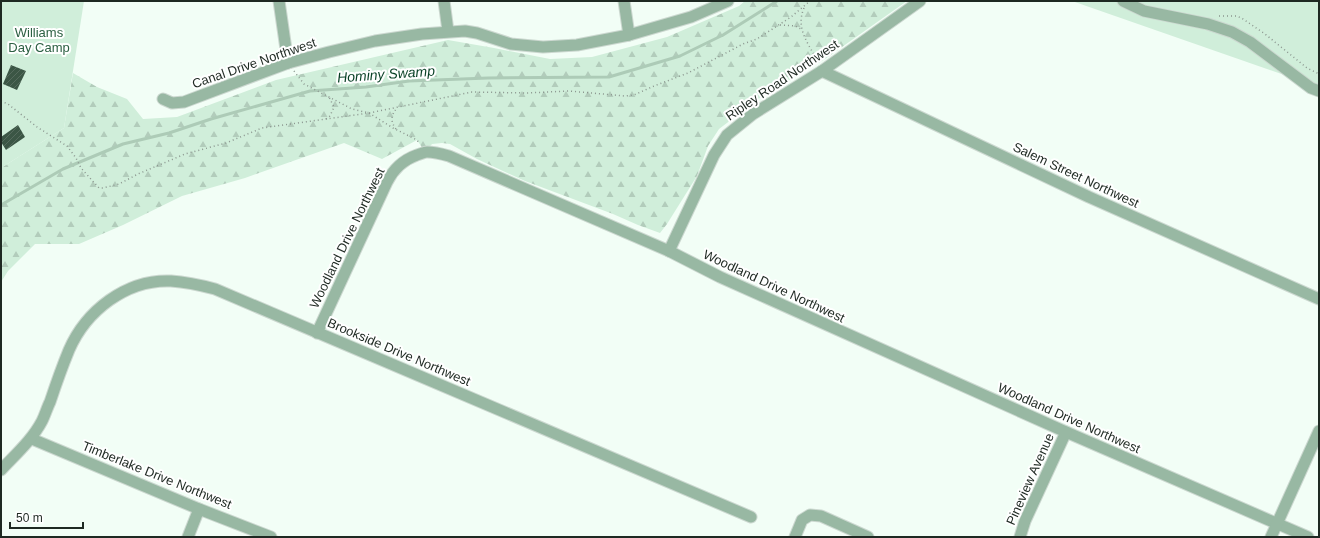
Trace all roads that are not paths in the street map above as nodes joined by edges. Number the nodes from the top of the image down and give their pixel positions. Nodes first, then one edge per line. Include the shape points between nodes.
1 (279, 1) edge
2 (444, 1) edge
3 (624, 1) edge
4 (728, 1) edge
5 (920, 1) edge
6 (1122, 1) edge
7 (448, 31) junction
8 (629, 35) junction
9 (288, 64) junction
10 (822, 71) junction
11 (1319, 91) edge
12 (163, 100) dead end
13 (668, 251) junction
14 (1319, 299) edge
15 (317, 333) junction
16 (1319, 431) edge
17 (1066, 432) junction
18 (32, 439) junction
19 (1, 470) edge
20 (199, 509) junction
21 (751, 517) dead end
22 (1277, 524) junction
23 (188, 537) edge
24 (271, 537) edge
25 (794, 537) edge
26 (868, 537) edge
27 (1020, 537) edge
28 (1271, 537) edge
29 (1308, 537) edge

1 - 9 street
2 - 7 street
3 - 8 street
4 - 8 street, Canal Drive Northwest via 691,17
5 - 10 street, Ripley Road Northwest
6 - 11 street via 1144,10 1232,32 1250,42 1311,88
7 - 8 street, Canal Drive Northwest via 471,31 511,44 543,47 577,45
7 - 9 street, Canal Drive Northwest via 375,41
9 - 12 street, Canal Drive Northwest via 184,102 172,103
10 - 13 street, Ripley Road Northwest via 753,114 727,135 714,155
10 - 14 street, Salem Street Northwest via 1089,197
13 - 15 street, Woodland Drive Northwest via 449,156 425,152 401,163 386,182
13 - 17 street, Woodland Drive Northwest via 720,277
15 - 18 street, Brookside Drive Northwest via 215,289 191,283 148,283 127,290 101,306 78,332 69,349 43,420
15 - 21 street, Brookside Drive Northwest
16 - 22 street
17 - 22 street, Woodland Drive Northwest
17 - 27 street, Pineview Avenue
18 - 19 street, Brookside Drive Northwest
18 - 20 street, Timberlake Drive Northwest
20 - 23 street
20 - 24 street, Timberlake Drive Northwest
22 - 28 street
22 - 29 street, Woodland Drive Northwest
25 - 26 street via 802,520 810,515 821,516

